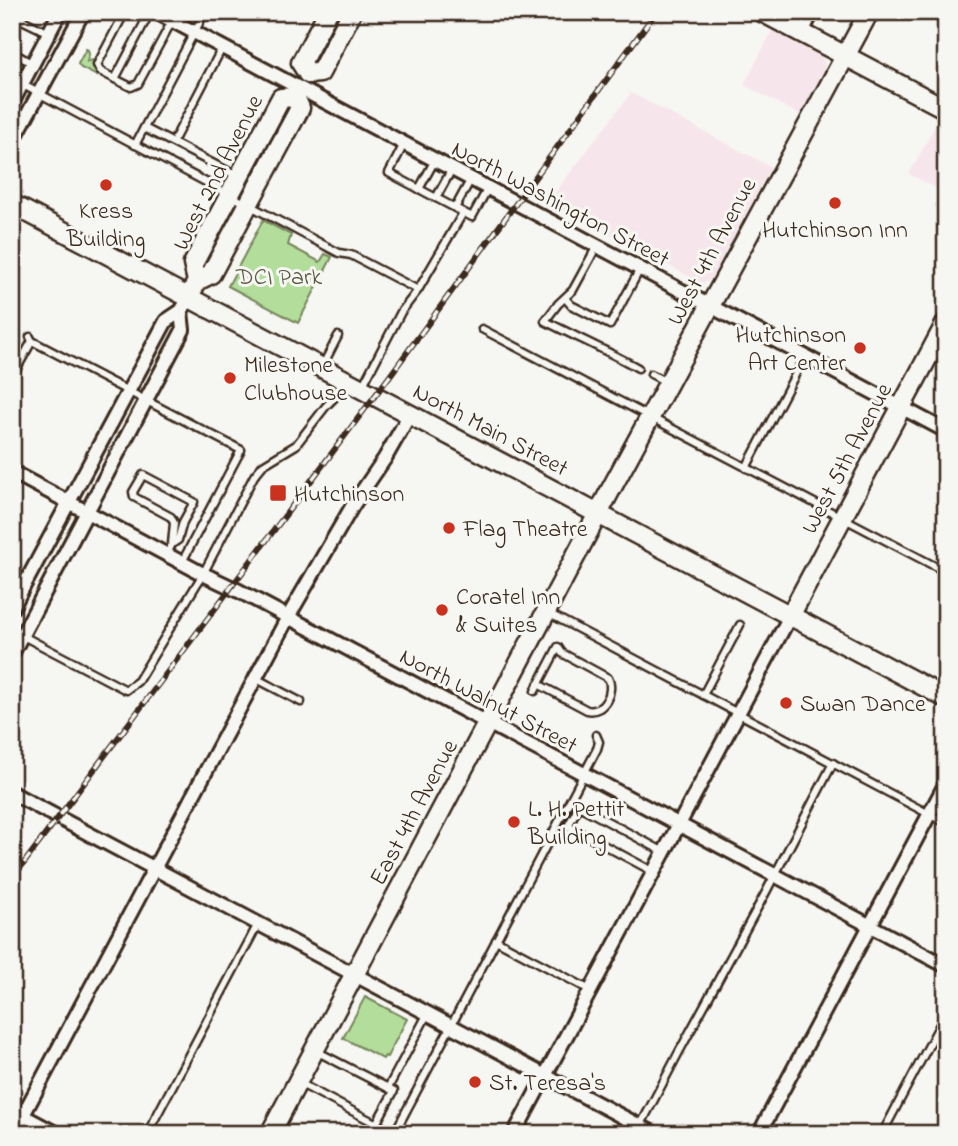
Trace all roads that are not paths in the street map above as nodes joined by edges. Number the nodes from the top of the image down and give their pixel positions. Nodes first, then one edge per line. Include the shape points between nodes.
1 (60, 12) edge
2 (83, 12) edge
3 (125, 12) edge
4 (150, 12) edge
5 (156, 12) edge
6 (205, 12) edge
7 (328, 12) edge
8 (352, 12) edge
9 (762, 12) edge
10 (812, 12) edge
11 (869, 12) edge
12 (12, 15) edge
13 (172, 21) junction
14 (49, 33) junction
15 (194, 33) junction
16 (802, 33) junction
17 (222, 48) junction
18 (12, 52) edge
19 (845, 56) junction
20 (33, 64) junction
21 (115, 79) junction
22 (17, 82) edge
23 (301, 87) junction
24 (39, 94) junction
25 (12, 103) edge
26 (944, 103) edge
27 (144, 128) junction
28 (175, 138) dead end
29 (12, 143) edge
30 (404, 144) junction
31 (135, 145) junction
32 (435, 160) junction
33 (452, 169) junction
34 (239, 177) junction
35 (471, 179) junction
36 (488, 188) junction
37 (419, 189) junction
38 (230, 194) junction
39 (436, 198) junction
40 (12, 204) edge
41 (249, 204) junction
42 (455, 208) junction
43 (463, 213) junction
44 (597, 246) junction
45 (640, 269) junction
46 (418, 290) junction
47 (189, 296) junction
48 (565, 298) junction
49 (709, 306) junction
50 (946, 323) edge
51 (482, 329) dead end
52 (338, 336) dead end
53 (805, 356) junction
54 (322, 368) junction
55 (638, 368) dead end
56 (651, 374) dead end
57 (12, 377) edge
58 (344, 380) junction
59 (668, 383) junction
60 (361, 388) junction
61 (128, 391) junction
62 (146, 399) junction
63 (901, 407) junction
64 (410, 414) junction
65 (650, 418) junction
66 (946, 430) edge
67 (746, 468) junction
68 (12, 472) edge
69 (69, 502) junction
70 (87, 511) junction
71 (598, 514) junction
72 (842, 518) junction
73 (170, 549) junction
74 (946, 554) edge
75 (182, 562) junction
76 (938, 568) junction
77 (946, 572) edge
78 (203, 574) junction
79 (12, 608) edge
80 (546, 612) junction
81 (790, 616) junction
82 (288, 617) junction
83 (740, 625) dead end
84 (22, 635) junction
85 (12, 654) edge
86 (255, 678) junction
87 (538, 684) junction
88 (535, 691) dead end
89 (703, 695) junction
90 (946, 698) edge
91 (302, 702) dead end
92 (739, 713) junction
93 (488, 723) junction
94 (596, 735) dead end
95 (833, 763) junction
96 (583, 774) junction
97 (946, 783) edge
98 (12, 793) edge
99 (930, 814) junction
100 (946, 823) edge
101 (679, 825) junction
102 (664, 852) junction
103 (154, 868) junction
104 (654, 872) junction
105 (775, 876) junction
106 (258, 924) junction
107 (870, 926) junction
108 (496, 940) junction
109 (946, 966) edge
110 (355, 974) junction
111 (591, 991) junction
112 (428, 1013) junction
113 (946, 1013) edge
114 (451, 1026) junction
115 (314, 1050) junction
116 (545, 1076) junction
117 (297, 1082) junction
118 (388, 1088) junction
119 (18, 1112) edge
120 (376, 1124) junction
121 (638, 1130) edge
122 (13, 1134) edge
123 (58, 1134) edge
124 (147, 1134) edge
125 (270, 1134) edge
126 (394, 1134) edge
127 (514, 1134) edge
128 (655, 1134) edge
129 (759, 1134) edge
130 (882, 1134) edge

1 - 14 street
2 - 24 street
3 - 21 lane via 97,65
4 - 21 lane
5 - 13 street, North Washington Street
6 - 15 lane
7 - 23 main road, West 2nd Avenue via 301,63
8 - 23 main road, West 2nd Avenue via 320,73
9 - 16 main road
10 - 16 street
11 - 19 main road, West 4th Avenue
12 - 14 lane
13 - 15 street, North Washington Street
13 - 21 lane via 138,84 131,87
14 - 20 street
15 - 17 street, North Washington Street
15 - 27 lane
16 - 19 main road
17 - 23 street, North Washington Street
17 - 28 lane
18 - 20 lane
19 - 26 main road
19 - 49 main road, West 4th Avenue
20 - 22 street
22 - 24 lane
22 - 25 street
23 - 30 street, North Washington Street
23 - 34 main road, West 2nd Avenue via 281,98
23 - 41 main road, West 2nd Avenue via 300,108
24 - 29 street
24 - 31 lane
27 - 31 lane
27 - 34 lane
30 - 32 street, North Washington Street
30 - 37 lane via 388,173
31 - 38 lane
32 - 33 street, North Washington Street
32 - 37 lane
33 - 35 street, North Washington Street
33 - 39 lane
34 - 38 main road, West 2nd Avenue
35 - 36 street, North Washington Street
35 - 42 lane
36 - 43 lane via 472,217
36 - 44 street, North Washington Street
37 - 39 lane
38 - 41 lane
38 - 47 main road, West 2nd Avenue via 193,264
39 - 42 lane
40 - 47 main road, North Main Street
41 - 46 lane
41 - 47 main road, West 2nd Avenue via 211,274
42 - 43 lane
43 - 46 lane
44 - 45 street, North Washington Street
44 - 48 lane
45 - 48 lane via 610,325
45 - 49 street, North Washington Street
46 - 60 lane via 401,312
47 - 54 main road, North Main Street
47 - 61 street via 166,321
47 - 62 street via 183,330
48 - 55 lane via 545,321
49 - 53 street, North Washington Street
49 - 59 main road, West 4th Avenue
50 - 63 main road, West 5th Avenue
51 - 65 lane
52 - 54 lane
53 - 63 street, North Washington Street
53 - 67 lane
54 - 58 main road, North Main Street
56 - 59 lane
57 - 61 lane via 31,339
58 - 60 main road, North Main Street
58 - 78 lane via 296,445 263,465 254,476
59 - 65 main road, West 4th Avenue
60 - 64 main road, North Main Street
61 - 62 lane
61 - 69 street
62 - 70 street
62 - 75 lane via 241,450
63 - 66 street, North Washington Street
63 - 72 main road, West 5th Avenue
64 - 71 main road, North Main Street
64 - 82 street
65 - 67 lane
65 - 71 main road, West 4th Avenue
67 - 72 lane
68 - 69 street, North Walnut Street
69 - 70 street, North Walnut Street
69 - 79 street
70 - 73 street, North Walnut Street
70 - 84 street
71 - 80 main road, East 4th Avenue
71 - 81 main road, North Main Street
72 - 76 lane
72 - 81 main road, West 5th Avenue
73 - 73 lane via 194,502 143,475 134,497 171,517
73 - 75 street, North Walnut Street
74 - 76 lane
75 - 78 street, North Walnut Street
76 - 77 lane
78 - 82 street, North Walnut Street
78 - 84 lane via 138,681 126,690
80 - 89 lane
80 - 93 main road, East 4th Avenue
81 - 90 main road, North Main Street
81 - 92 street
82 - 86 street
82 - 93 street, North Walnut Street
83 - 89 lane
84 - 85 street
86 - 91 lane
86 - 103 street
87 - 87 lane via 558,647 611,683 606,701 594,712
87 - 88 lane
89 - 92 lane
92 - 95 lane
92 - 101 street
93 - 96 street, North Walnut Street
93 - 110 main road, East 4th Avenue
94 - 96 lane via 599,742
95 - 99 lane
95 - 105 lane
96 - 101 street, North Walnut Street
96 - 108 lane
97 - 99 street
98 - 103 street
99 - 100 lane
99 - 107 street
101 - 102 street
101 - 105 street, North Walnut Street
102 - 104 street
102 - 104 lane via 579,806 568,826
103 - 106 street
103 - 119 street
104 - 111 street
105 - 107 street, North Walnut Street
105 - 121 lane
106 - 110 street
106 - 124 lane
107 - 109 street, North Walnut Street
107 - 129 street
108 - 111 lane
108 - 114 lane
110 - 112 street
110 - 115 main road, East 4th Avenue
111 - 116 street
112 - 114 street
112 - 118 lane
113 - 130 lane
114 - 116 street
114 - 126 lane
115 - 117 main road, East 4th Avenue
115 - 118 lane
116 - 121 street
116 - 127 street
117 - 120 lane
117 - 125 main road, East 4th Avenue
118 - 120 lane via 394,1091
119 - 122 street
119 - 123 street
120 - 126 lane
121 - 128 street

